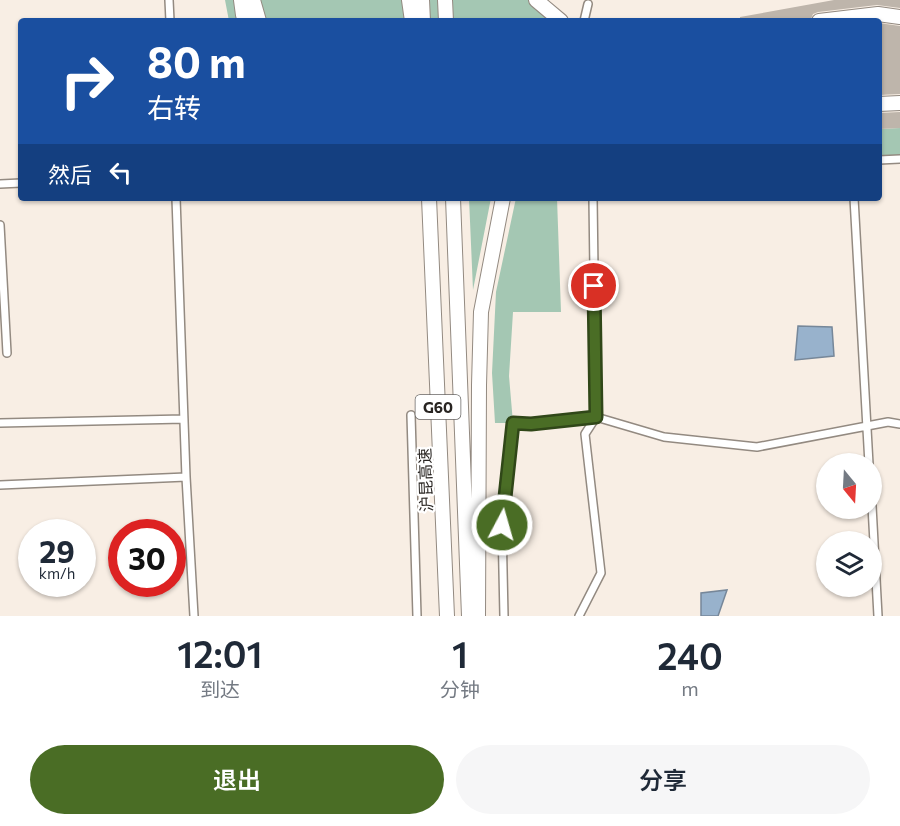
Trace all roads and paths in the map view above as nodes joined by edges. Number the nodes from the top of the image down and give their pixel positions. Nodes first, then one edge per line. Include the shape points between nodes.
1 (169, 0) edge
2 (241, 0) edge
3 (253, 0) edge
4 (409, 0) edge
5 (422, 0) edge
6 (445, 0) edge
7 (536, 0) edge
8 (588, 4) dead end
9 (900, 16) edge
10 (170, 18) edge
11 (245, 18) edge
12 (258, 18) edge
13 (412, 18) edge
14 (423, 18) edge
15 (446, 18) edge
16 (557, 18) edge
17 (585, 18) edge
18 (844, 18) edge
19 (900, 103) edge
20 (882, 104) edge
21 (900, 159) edge
22 (882, 160) edge
23 (18, 183) edge
24 (0, 184) edge
25 (176, 201) edge
26 (429, 201) edge
27 (453, 201) edge
28 (502, 201) edge
29 (593, 201) edge
30 (854, 201) edge
31 (0, 225) edge
32 (2, 310) edge
33 (7, 353) dead end
34 (411, 415) dead end
35 (596, 417) junction
36 (184, 419) junction
37 (0, 423) edge
38 (900, 424) edge
39 (867, 426) junction
40 (868, 453) edge
41 (186, 477) junction
42 (0, 485) edge
43 (873, 519) edge
44 (194, 616) edge
45 (417, 616) edge
46 (447, 616) edge
47 (469, 616) edge
48 (478, 616) edge
49 (504, 616) edge
50 (579, 616) edge
51 (878, 616) edge

1 - 10 street
2 - 11 highway
3 - 12 highway
4 - 13 highway
5 - 14 highway
6 - 15 highway
7 - 16 highway
8 - 17 street
9 - 18 highway
19 - 20 highway
21 - 22 street
23 - 24 street
25 - 36 street
26 - 46 highway, 沪昆高速 / G60
27 - 47 highway, G60
28 - 48 highway via 481,312
29 - 35 street
30 - 39 street
31 - 32 street
32 - 33 street
34 - 45 street
35 - 39 street via 664,437 757,447
35 - 49 street via 513,423 502,525
35 - 50 street via 585,434 601,573
36 - 37 street
36 - 41 street
38 - 39 street
39 - 40 street
41 - 42 street
41 - 44 street
43 - 51 street

